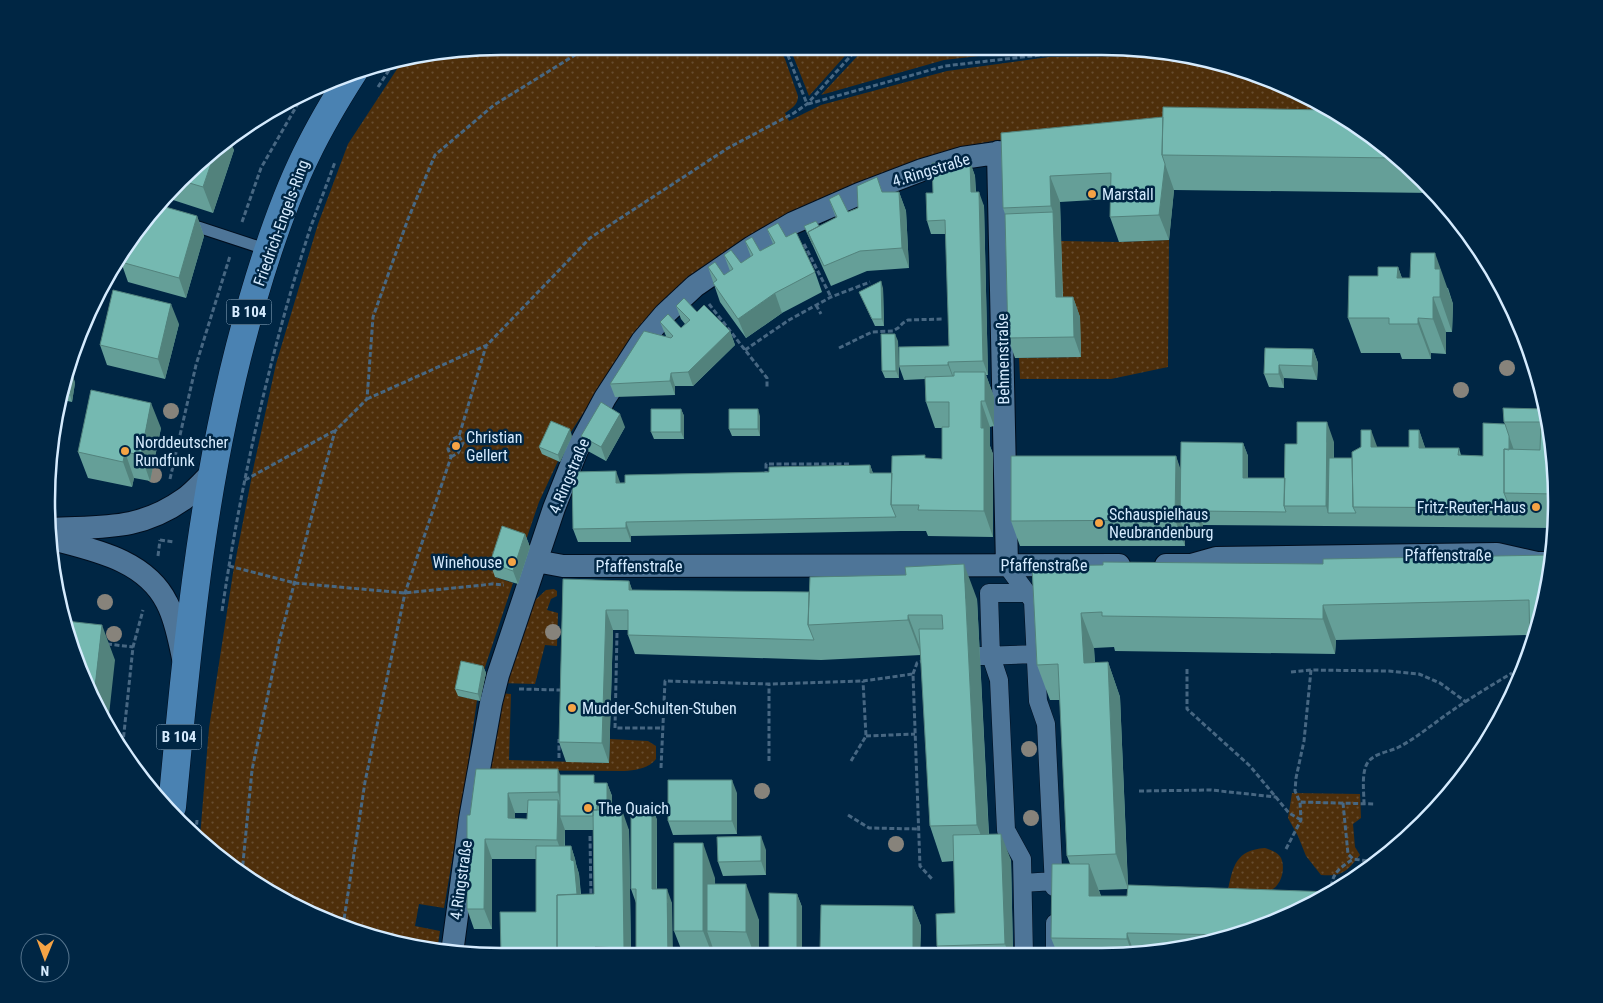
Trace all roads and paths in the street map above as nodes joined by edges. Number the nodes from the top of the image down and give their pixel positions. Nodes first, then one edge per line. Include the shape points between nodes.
1 (575, 55) edge
2 (788, 55) edge
3 (852, 55) edge
4 (1040, 55) edge
5 (390, 69) edge
6 (346, 83) edge
7 (373, 95) dead end
8 (807, 104) junction
9 (297, 105) edge
10 (1053, 146) edge
11 (998, 152) junction
12 (336, 159) dead end
13 (182, 222) edge
14 (793, 224) junction
15 (235, 239) junction
16 (268, 250) junction
17 (870, 282) dead end
18 (695, 286) junction
19 (831, 297) junction
20 (816, 305) junction
21 (821, 314) dead end
22 (944, 319) dead end
23 (487, 345) junction
24 (839, 348) dead end
25 (745, 350) junction
26 (767, 389) dead end
27 (367, 399) junction
28 (335, 431) junction
29 (459, 436) junction
30 (451, 457) junction
31 (849, 464) edge
32 (212, 473) junction
33 (245, 480) junction
34 (766, 483) edge
35 (164, 512) junction
36 (56, 529) edge
37 (57, 540) edge
38 (536, 561) junction
39 (1543, 563) edge
40 (1007, 566) junction
41 (152, 582) junction
42 (295, 583) junction
43 (526, 592) junction
44 (405, 593) junction
45 (1028, 593) junction
46 (617, 634) dead end
47 (106, 644) dead end
48 (133, 647) junction
49 (1036, 654) junction
50 (986, 656) junction
51 (928, 659) edge
52 (186, 666) junction
53 (1187, 669) dead end
54 (1311, 670) junction
55 (1291, 672) dead end
56 (1512, 673) dead end
57 (913, 674) junction
58 (862, 681) junction
59 (769, 684) junction
60 (495, 686) junction
61 (560, 699) edge
62 (1466, 702) junction
63 (663, 728) junction
64 (915, 734) junction
65 (866, 736) junction
66 (559, 738) edge
67 (123, 739) edge
68 (559, 758) edge
69 (769, 761) dead end
70 (851, 761) dead end
71 (662, 768) dead end
72 (1139, 791) dead end
73 (1276, 797) junction
74 (1300, 802) junction
75 (172, 803) edge
76 (1343, 803) junction
77 (1364, 804) junction
78 (1374, 804) dead end
79 (848, 814) dead end
80 (1301, 820) junction
81 (919, 829) junction
82 (590, 836) dead end
83 (1286, 850) dead end
84 (1353, 860) junction
85 (1366, 861) edge
86 (243, 865) edge
87 (933, 880) dead end
88 (1054, 881) junction
89 (1023, 883) junction
90 (1331, 884) edge
91 (591, 905) edge
92 (344, 919) edge
93 (453, 945) edge
94 (1024, 948) edge
95 (1055, 948) edge

1 - 27 path via 494,105 435,155 408,218 373,317
2 - 8 path
3 - 8 path
4 - 8 path via 945,66
5 - 7 path
6 - 16 main road, Friedrich-Engels-Ring / B 104 via 305,156
8 - 23 path via 728,148 590,238
9 - 15 path via 261,168
10 - 11 street, 4.Ringstraße
11 - 14 street, 4.Ringstraße via 922,170
11 - 40 street, Behmenstraße
12 - 33 path via 310,229 273,358
13 - 15 lane
14 - 18 street, 4.Ringstraße via 752,246
14 - 19 path
15 - 16 lane
15 - 35 path via 196,365
16 - 32 main road, Friedrich-Engels-Ring / B 104 via 225,405
17 - 19 path
18 - 25 path
18 - 38 street, 4.Ringstraße via 665,314 642,342 605,398 577,450
19 - 20 path
20 - 21 path
20 - 25 path
22 - 24 path via 908,320 893,331 872,332
23 - 27 path
23 - 29 path
25 - 26 path via 767,378
27 - 28 path
28 - 33 path
28 - 42 path
29 - 30 path via 453,439 448,449
29 - 30 path via 463,443 458,453
30 - 44 path
31 - 34 path via 766,464
32 - 35 street
32 - 52 main road, Friedrich-Engels-Ring / B 104
33 - 42 path via 229,566
35 - 36 street via 132,524
37 - 41 street, Friedrich-Engels-Ring via 107,554 133,566
38 - 40 street, Pfaffenstraße via 563,566
38 - 43 street, 4.Ringstraße
39 - 40 street, Pfaffenstraße via 1497,554 1216,558 1191,565
40 - 45 street
41 - 48 path
41 - 52 street, Friedrich-Engels-Ring via 159,589 174,620
42 - 44 path
42 - 86 path via 252,770
43 - 44 path via 492,584
43 - 60 street, 4.Ringstraße
44 - 92 path via 365,782
45 - 49 street via 1033,601
45 - 50 street via 989,593
46 - 63 path via 615,728
47 - 48 path
48 - 67 path
49 - 50 street
49 - 88 street via 1038,701 1046,724
50 - 89 street via 1000,680 1006,830 1022,859
51 - 57 path via 917,663
52 - 75 main road, Friedrich-Engels-Ring / B 104
53 - 73 path via 1188,709 1250,766
54 - 55 path
54 - 62 path via 1419,674 1440,683
54 - 74 path via 1304,742 1296,778 1295,791
56 - 62 path
57 - 58 path
57 - 64 path
58 - 59 path
58 - 65 path
59 - 63 path via 665,681
59 - 69 path
60 - 61 path via 561,690
60 - 93 street, 4.Ringstraße via 470,819
62 - 77 path via 1407,743 1371,759 1365,775
63 - 71 path
64 - 65 path
64 - 81 path
65 - 70 path
66 - 68 path
72 - 73 path via 1211,790
73 - 80 path via 1289,813
74 - 76 path
74 - 80 path
76 - 77 path
76 - 84 path via 1348,854
77 - 78 path
79 - 81 path via 869,828
80 - 83 path
81 - 87 path via 920,866
82 - 91 path
84 - 85 path
84 - 90 path via 1336,871
88 - 89 street
88 - 95 street
89 - 94 street

